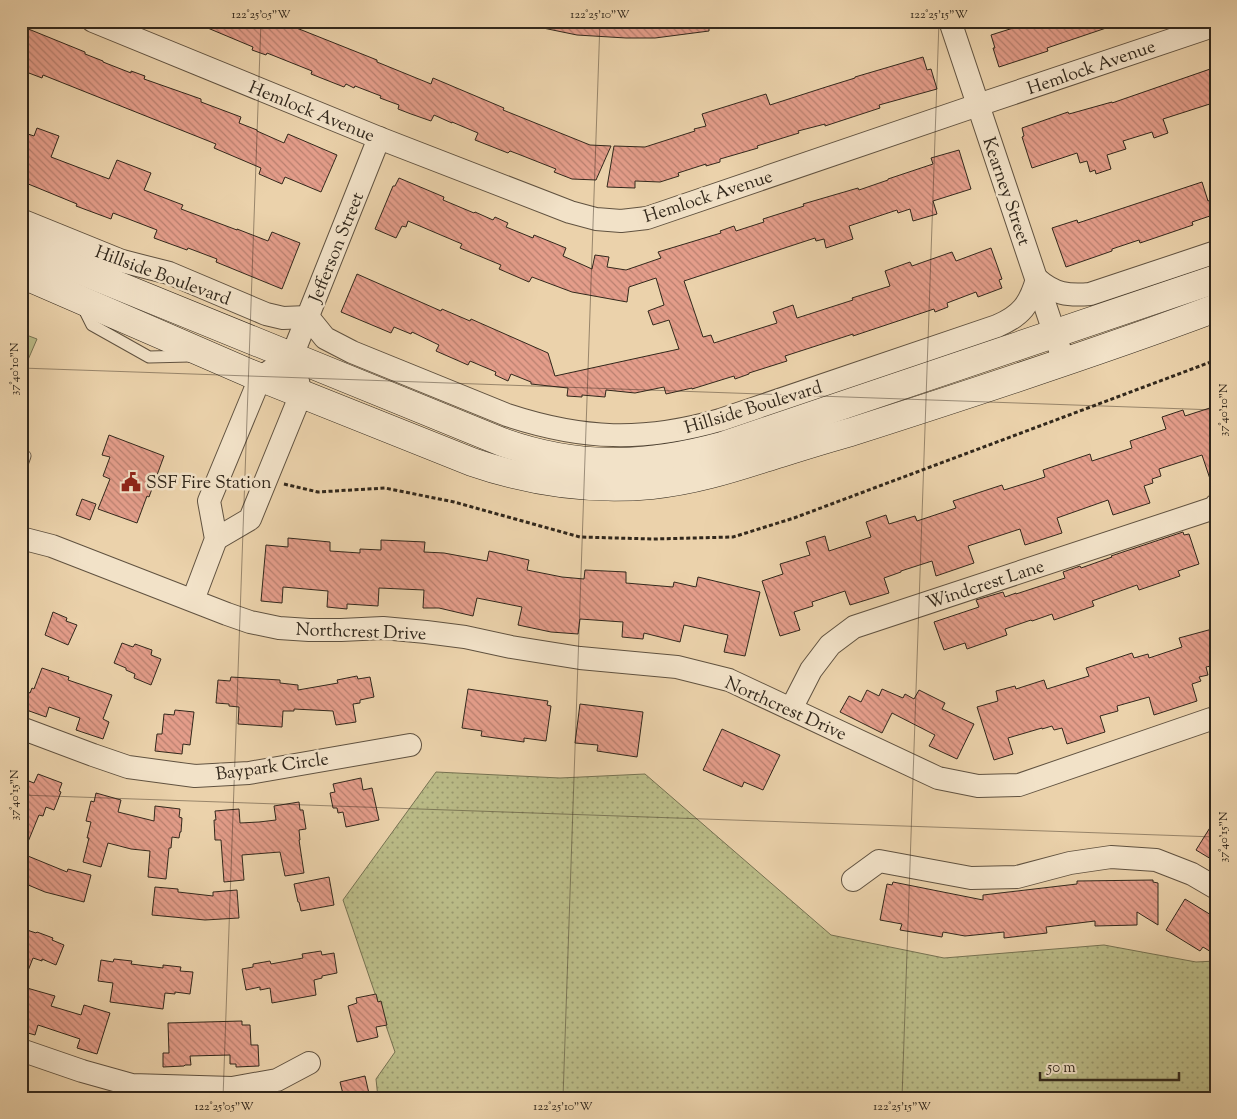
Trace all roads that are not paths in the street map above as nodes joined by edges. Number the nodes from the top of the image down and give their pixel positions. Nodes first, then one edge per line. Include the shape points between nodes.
1 (93, 21) edge
2 (950, 21) edge
3 (1216, 25) edge
4 (978, 105) junction
5 (379, 138) junction
6 (21, 220) edge
7 (21, 246) edge
8 (1216, 252) edge
9 (21, 274) edge
10 (1036, 279) junction
11 (1216, 279) edge
12 (1216, 308) edge
13 (308, 317) junction
14 (1055, 334) junction
15 (292, 356) junction
16 (1064, 362) junction
17 (260, 378) junction
18 (300, 394) junction
19 (21, 454) edge
20 (21, 467) edge
21 (1216, 506) edge
22 (21, 538) edge
23 (216, 539) junction
24 (194, 600) junction
25 (791, 709) junction
26 (1216, 718) edge
27 (21, 728) edge
28 (410, 745) dead end
29 (853, 880) dead end
30 (1216, 888) edge
31 (21, 1050) edge
32 (309, 1062) dead end

1 - 5 street, Hemlock Avenue
2 - 4 street, Kearney Street
3 - 4 street, Hemlock Avenue
4 - 5 street, Hemlock Avenue via 647,218 621,221 570,212
4 - 10 street, Kearney Street
5 - 13 street, Jefferson Street
6 - 13 street, Hillside Boulevard via 122,261 169,273 266,314 283,318
7 - 15 main road, Hillside Boulevard
8 - 10 street via 1090,294 1060,293
9 - 17 main road
10 - 13 street, Hillside Boulevard via 1022,311 997,326 720,420 647,435 575,432 507,415 352,352 325,338
10 - 14 street, Kearney Street
11 - 14 main road, Hillside Boulevard
12 - 16 main road
13 - 15 street, Jefferson Street
14 - 15 main road, Hillside Boulevard via 702,452 622,462 561,458 521,449
14 - 16 street, Kearney Street
15 - 17 street
15 - 18 street
16 - 18 main road via 729,470 671,482 630,486 570,485 511,474 462,459
17 - 18 main road
17 - 23 street via 209,501
18 - 23 street via 250,519
19 - 20 lane via 25,456
21 - 25 street, Windcrest Lane via 854,627 830,645 811,670
22 - 24 street, Northcrest Drive via 52,546
23 - 24 street
24 - 25 street, Northcrest Drive via 250,622 279,628 417,631 580,658 677,667 730,680
25 - 26 street, Northcrest Drive via 938,778 978,786 1019,785
27 - 28 street, Baypark Circle via 128,767 195,776 249,773
29 - 30 street via 879,861 971,878 1017,877 1070,863 1111,857 1156,860 1192,874
31 - 32 street via 82,1072 132,1085 232,1088 277,1080

